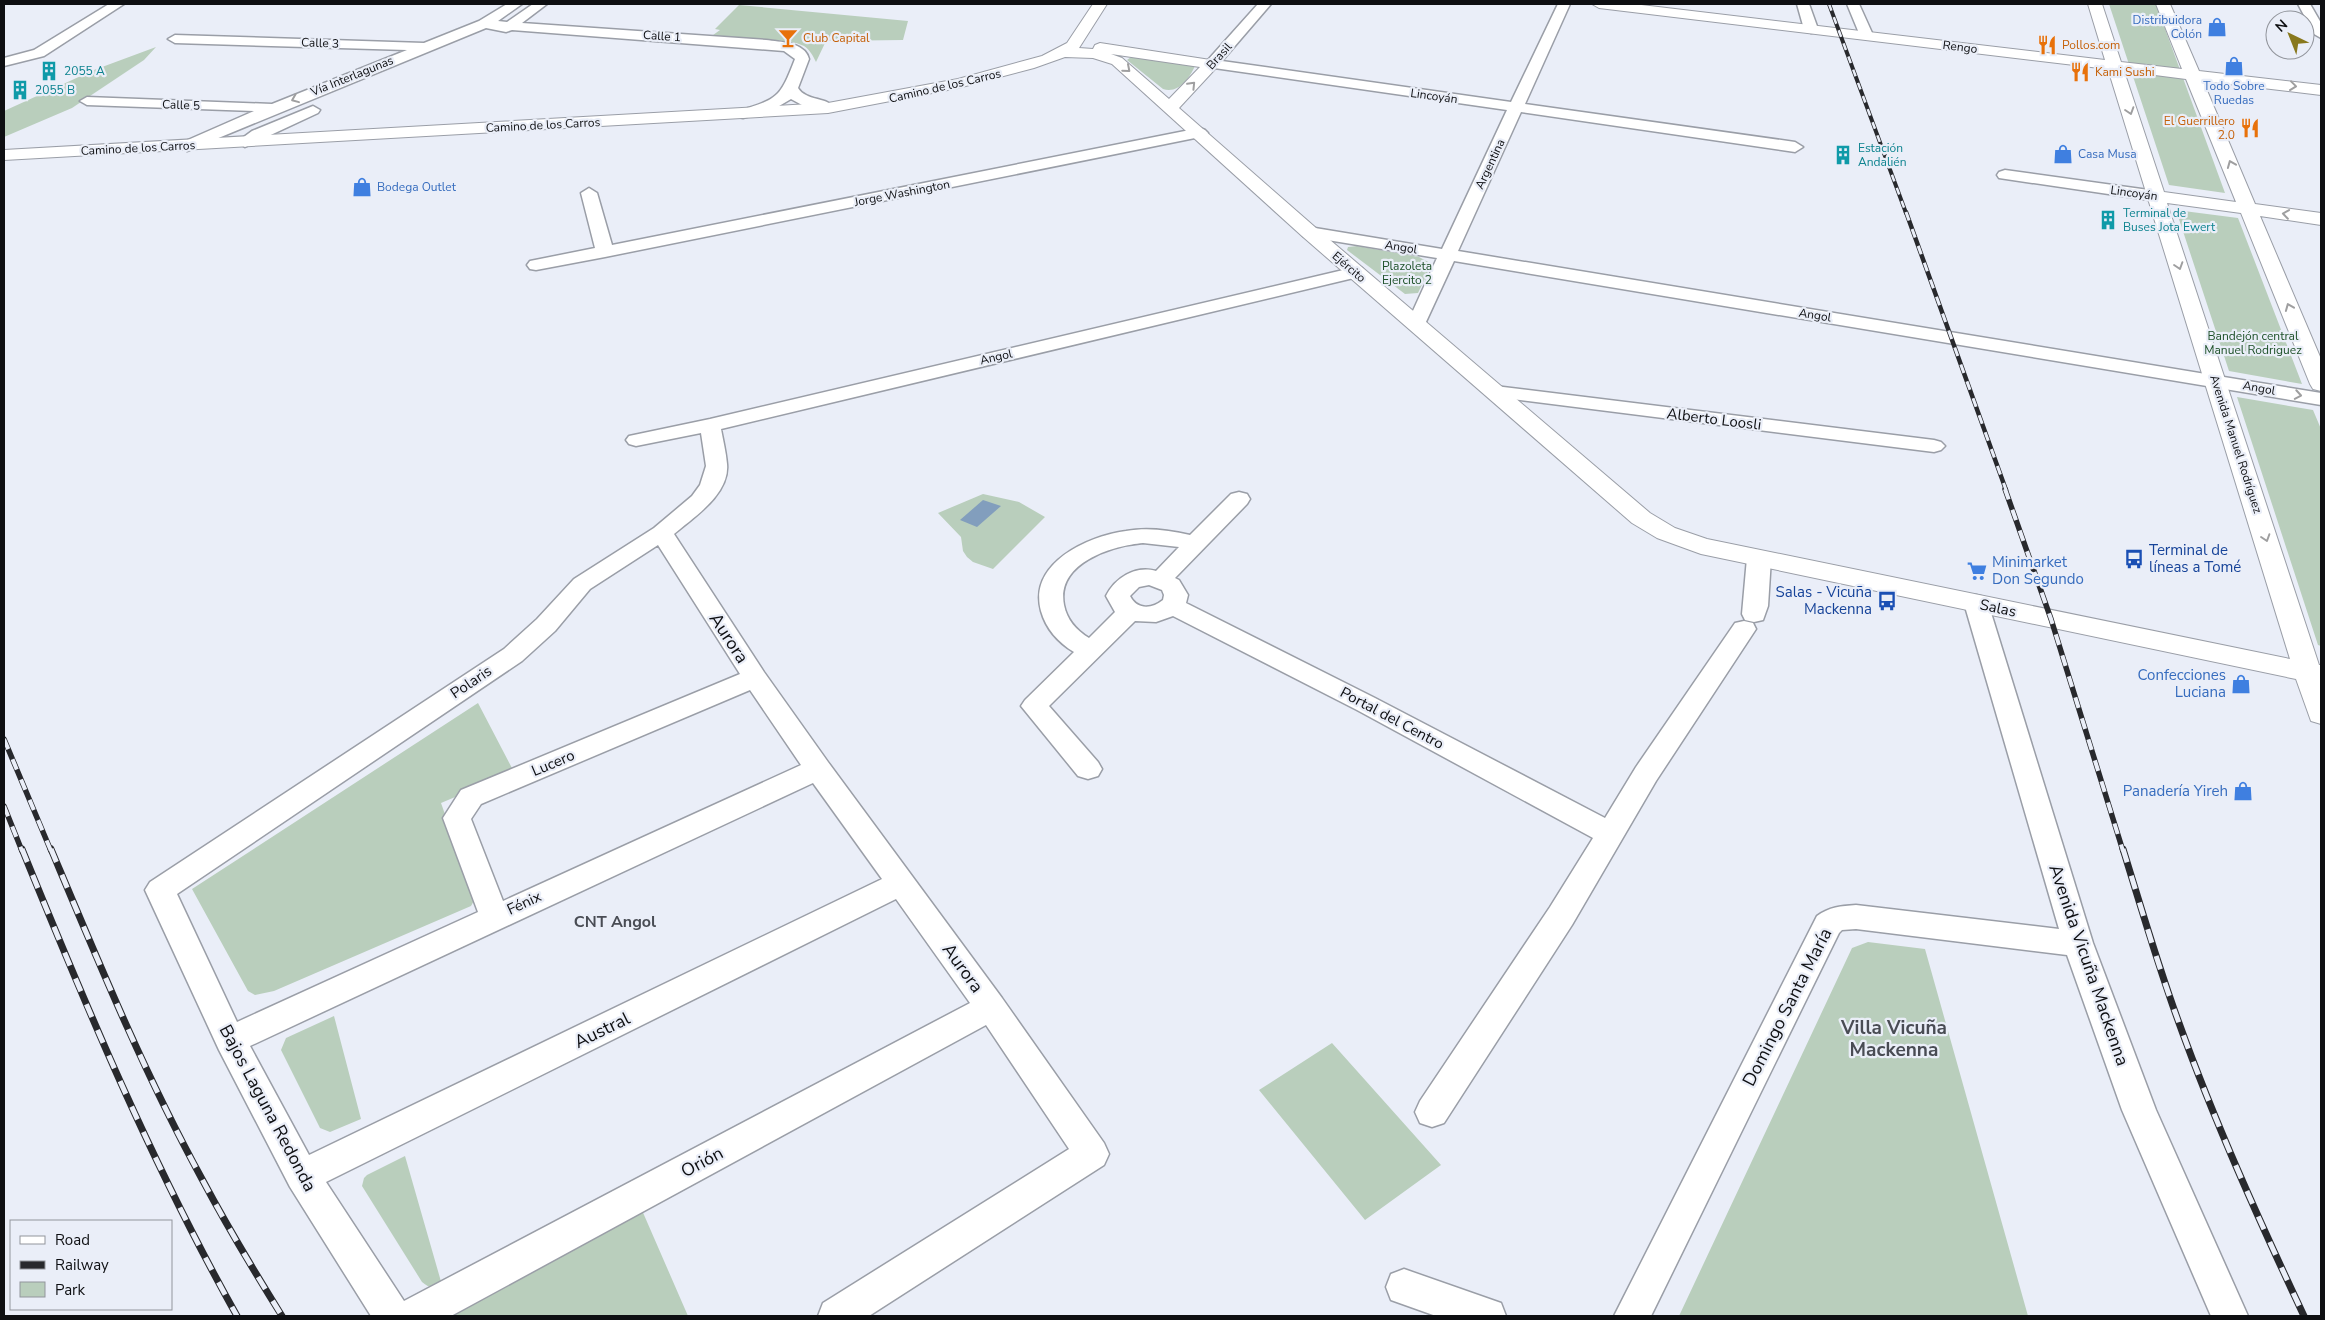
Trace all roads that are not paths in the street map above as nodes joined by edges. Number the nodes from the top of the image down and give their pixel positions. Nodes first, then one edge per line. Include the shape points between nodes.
1 (118, 4) edge
2 (516, 4) edge
3 (541, 4) edge
4 (1100, 4) edge
5 (1265, 4) edge
6 (1564, 4) edge
7 (1600, 4) edge
8 (1803, 4) edge
9 (1854, 4) edge
10 (2095, 4) edge
11 (2163, 4) edge
12 (2304, 4) edge
13 (484, 24) junction
14 (512, 26) junction
15 (1811, 29) junction
16 (2321, 34) edge
17 (1866, 35) junction
18 (175, 39) dead end
19 (428, 46) junction
20 (464, 47) junction
21 (1069, 49) junction
22 (4, 62) edge
23 (424, 64) dead end
24 (1212, 64) junction
25 (2115, 65) junction
26 (2193, 74) junction
27 (791, 89) junction
28 (2321, 90) edge
29 (87, 102) dead end
30 (325, 105) dead end
31 (1171, 107) junction
32 (274, 108) junction
33 (828, 108) junction
34 (1516, 108) junction
35 (743, 114) junction
36 (298, 116) junction
37 (1200, 133) junction
38 (314, 138) junction
39 (245, 142) junction
40 (187, 146) junction
41 (1796, 147) dead end
42 (4, 155) edge
43 (2005, 175) dead end
44 (590, 193) dead end
45 (2156, 196) junction
46 (2250, 209) junction
47 (2321, 219) edge
48 (1309, 232) junction
49 (604, 252) junction
50 (1447, 255) junction
51 (536, 265) dead end
52 (1356, 272) junction
53 (1416, 324) junction
54 (2216, 381) junction
55 (2321, 384) edge
56 (1495, 392) junction
57 (2321, 399) edge
58 (710, 425) junction
59 (636, 440) dead end
60 (1934, 446) dead end
61 (1239, 499) dead end
62 (662, 533) junction
63 (1675, 537) joint
64 (1195, 544) junction
65 (1759, 558) junction
66 (1161, 579) junction
67 (1976, 603) junction
68 (1172, 606) junction
69 (1130, 612) junction
70 (1091, 650) junction
71 (2316, 674) edge
72 (755, 678) junction
73 (2321, 714) edge
74 (818, 769) junction
75 (1088, 769) dead end
76 (1611, 834) junction
77 (902, 883) junction
78 (160, 890) joint
79 (495, 917) junction
80 (2078, 943) junction
81 (991, 1007) junction
82 (230, 1040) junction
83 (1432, 1112) dead end
84 (302, 1176) junction
85 (1404, 1287) dead end
86 (392, 1316) edge
87 (414, 1316) edge
88 (836, 1316) edge
89 (1488, 1316) edge
90 (1632, 1316) edge
91 (2230, 1316) edge

1 - 22 street via 39,52
2 - 13 street, Vía Interlagunas
3 - 14 street
4 - 21 main road
5 - 24 street, Brasil
6 - 34 street, Argentina
7 - 15 main road, Rengo
8 - 15 street
9 - 17 street
10 - 25 main road, Avenida Manuel Rodríguez
11 - 26 main road
12 - 16 street
13 - 14 street, Calle 1
13 - 19 street, Vía Interlagunas
14 - 20 street
14 - 27 street, Calle 1 via 788,47 802,59
15 - 17 main road, Rengo
17 - 25 main road, Rengo
18 - 19 street, Calle 3
19 - 20 street, Calle 3
19 -> 32 street, Vía Interlagunas
20 - 23 street
21 - 24 main road, Lincoyán via 1104,48
21 -> 31 main road, Ejército via 1117,61
21 - 33 main road, Camino de los Carros via 1023,67 961,83
31 -> 24 main road, Brasil
24 - 34 street, Lincoyán
25 - 26 main road, Rengo
25 -> 45 main road, Avenida Manuel Rodríguez
26 -> 28 main road, Rengo
46 -> 26 main road
27 - 33 street via 800,99
27 - 35 street, Calle 1 via 781,102
29 - 32 street, Calle 5
30 - 36 street, Vía Interlagunas
31 - 37 main road, Ejército
32 - 40 street, Vía Interlagunas
33 - 35 main road, Camino de los Carros
34 - 41 street, Lincoyán
34 - 50 street, Argentina
35 - 38 main road, Camino de los Carros
36 - 38 street via 298,126
36 - 39 street, Vía Interlagunas
37 - 48 main road, Ejército
37 - 49 street, Jorge Washington
38 - 39 main road, Camino de los Carros
39 - 40 main road, Camino de los Carros
40 - 42 main road, Camino de los Carros
43 - 45 street, Lincoyán
44 - 49 street
45 - 46 main road, Lincoyán
45 -> 54 main road, Avenida Manuel Rodríguez
47 -> 46 main road, Lincoyán
55 -> 46 main road
48 - 50 street, Angol
48 - 52 main road, Ejército
49 - 51 street, Jorge Washington
50 - 53 street, Argentina
50 - 54 street, Angol
52 - 53 main road, Ejército
52 - 58 street, Angol
53 - 56 main road, Ejército
54 -> 57 street, Angol
54 -> 71 main road, Avenida Manuel Rodríguez
56 - 60 street, Alberto Loosli
56 - 63 main road, Ejército via 1642,518
58 - 59 street, Angol
58 - 62 street, Polaris via 717,466 711,486 700,501
61 - 64 street
62 - 72 street, Aurora
62 - 78 street, Polaris via 582,584 546,625 512,655
63 - 65 main road, Salas
64 - 66 street
64 - 70 street via 1156,536 1121,538 1102,543 1070,561 1052,587 1053,614 1069,637
65 - 67 main road, Salas
65 - 76 street via 1749,621 1646,774
66 - 68 street via 1174,588 1177,597
66 - 69 street via 1136,579 1122,588 1119,601
67 - 71 main road, Salas
67 - 80 street, Avenida Vicuña Mackenna
68 - 69 street via 1159,614
68 - 76 street, Portal del Centro
69 - 70 street
70 - 75 street via 1034,706
71 - 73 main road, Avenida Manuel Rodríguez
72 - 74 street, Aurora
72 - 79 street, Lucero via 471,797 457,818
74 - 77 street, Aurora
74 - 79 street, Fénix
76 - 83 street
77 - 81 street, Aurora
77 - 84 street, Austral
78 - 82 street, Bajos Laguna Redonda
79 - 82 street, Fénix
80 - 90 street, Domingo Santa María via 1856,917 1835,919 1828,925
80 - 91 street, Avenida Vicuña Mackenna via 2139,1110
81 - 87 street, Orión
81 - 88 street, Aurora via 1092,1154
82 - 84 street, Bajos Laguna Redonda
84 - 86 street, Bajos Laguna Redonda
85 - 89 street

